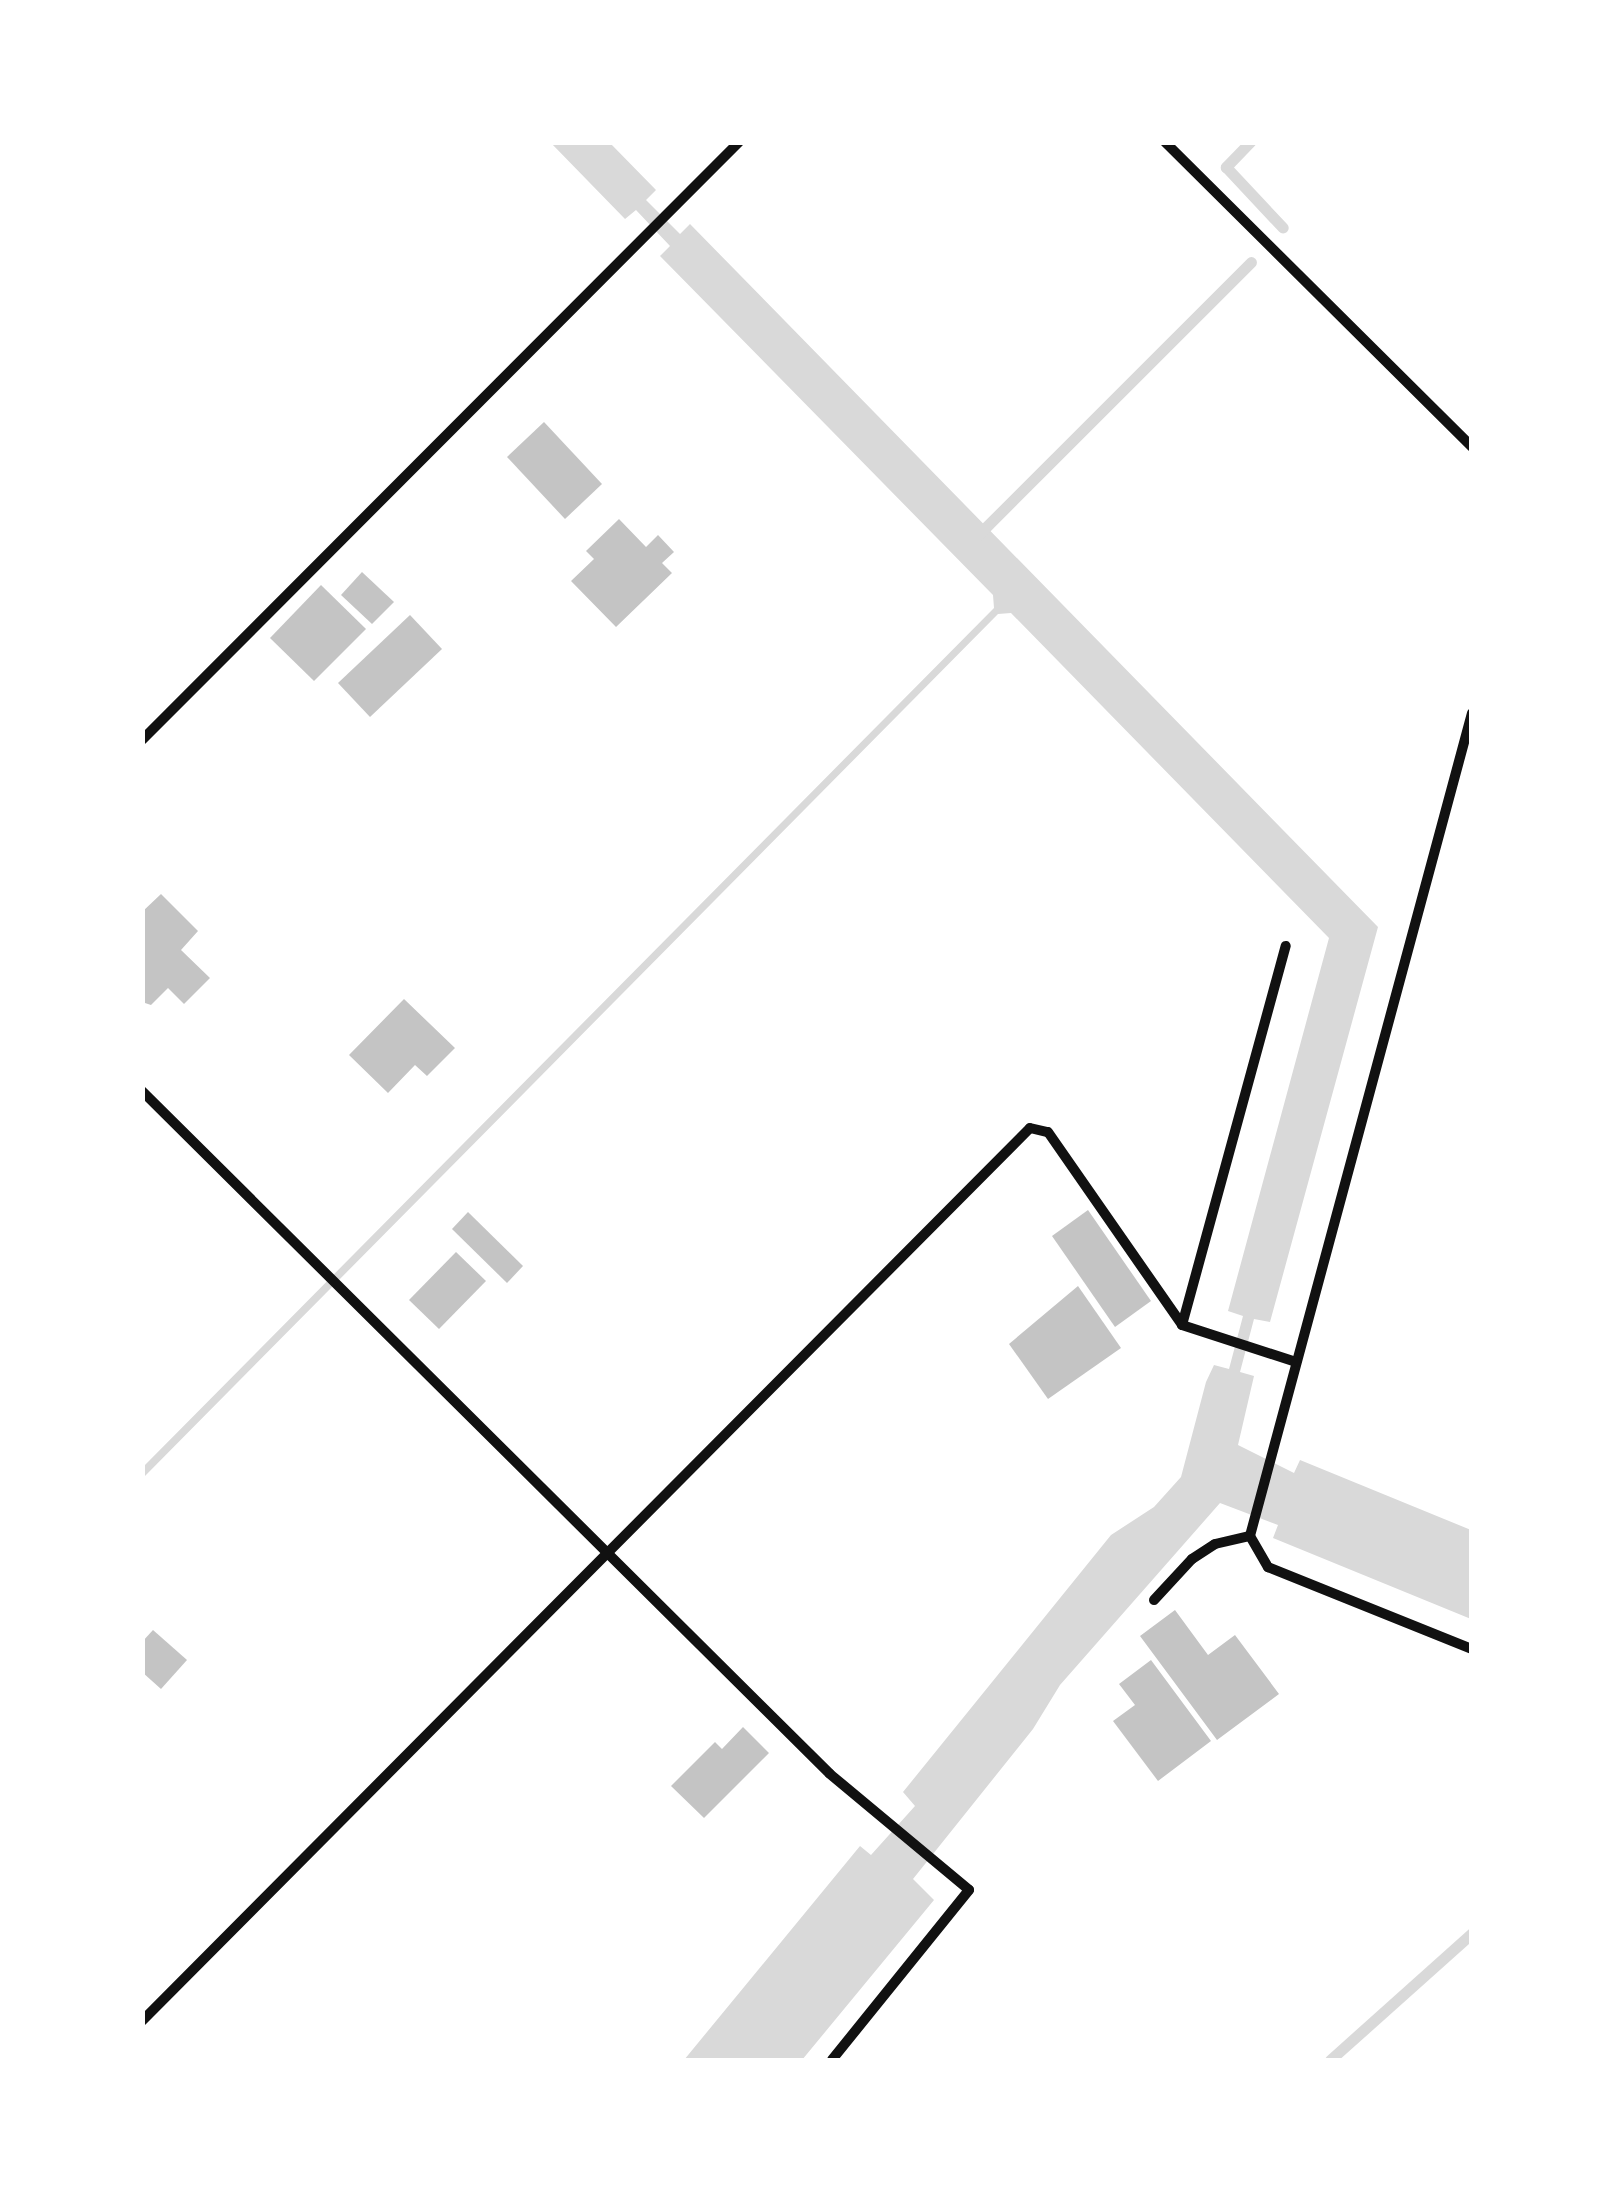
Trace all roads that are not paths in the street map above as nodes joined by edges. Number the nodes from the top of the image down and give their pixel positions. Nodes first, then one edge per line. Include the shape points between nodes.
1 (740, 142) edge
2 (1166, 142) edge
3 (1472, 447) edge
4 (1472, 713) edge
5 (142, 740) edge
6 (1286, 946) dead end
7 (142, 1092) edge
8 (1182, 1325) junction
9 (1296, 1362) junction
10 (1250, 1536) junction
11 (610, 1555) junction
12 (1154, 1600) dead end
13 (1472, 1649) edge
14 (142, 2021) edge
15 (832, 2060) edge

1 - 5 street
2 - 3 street
4 - 9 street
6 - 8 street
7 - 11 street
8 - 9 street
8 - 11 street via 1048,1132 1030,1128
9 - 10 street
10 - 12 street via 1216,1544 1192,1559
10 - 13 street via 1268,1567
11 - 14 street
11 - 15 street via 886,1822 969,1890

